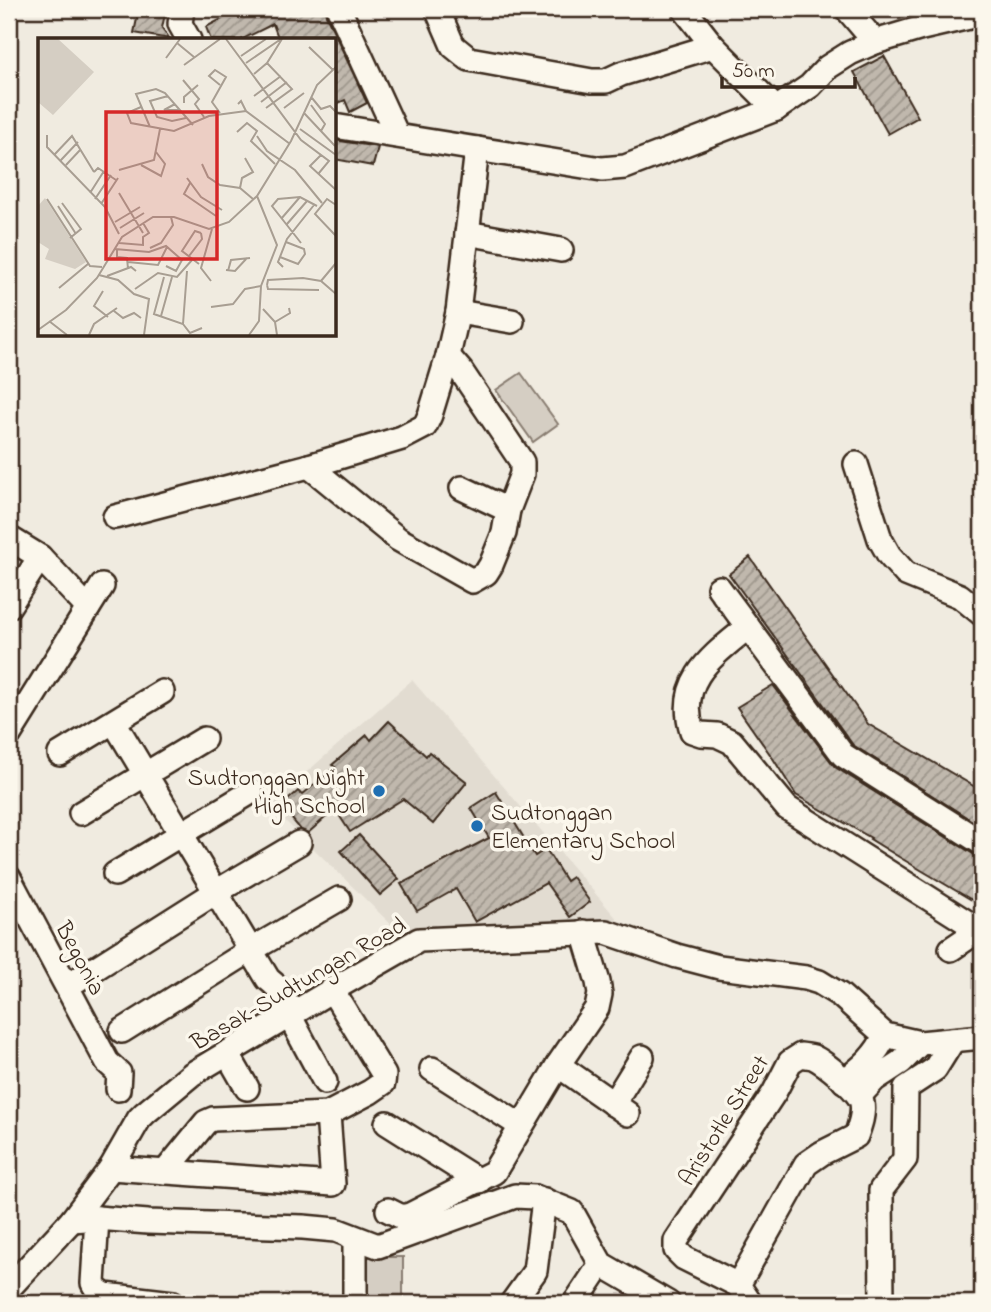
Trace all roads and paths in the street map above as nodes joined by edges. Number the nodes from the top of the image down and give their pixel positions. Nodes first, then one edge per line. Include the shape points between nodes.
1 (183, 9) edge
2 (339, 9) edge
3 (437, 9) edge
4 (684, 9) edge
5 (847, 9) edge
6 (982, 14) edge
7 (188, 38) edge
8 (875, 42) junction
9 (713, 46) junction
10 (776, 109) junction
11 (336, 125) edge
12 (397, 135) junction
13 (477, 149) junction
14 (467, 233) junction
15 (561, 250) dead end
16 (458, 312) junction
17 (512, 321) dead end
18 (448, 356) junction
19 (856, 464) dead end
20 (309, 466) junction
21 (462, 488) dead end
22 (508, 510) junction
23 (115, 517) dead end
24 (9, 538) edge
25 (40, 557) junction
26 (102, 586) dead end
27 (719, 588) dead end
28 (9, 606) edge
29 (88, 608) junction
30 (982, 614) edge
31 (748, 627) junction
32 (162, 692) dead end
33 (114, 722) junction
34 (9, 735) edge
35 (204, 739) dead end
36 (60, 754) dead end
37 (146, 775) junction
38 (251, 792) dead end
39 (81, 813) dead end
40 (181, 834) junction
41 (299, 843) dead end
42 (982, 844) edge
43 (114, 874) dead end
44 (9, 878) edge
45 (216, 892) junction
46 (339, 899) dead end
47 (981, 929) edge
48 (583, 932) junction
49 (951, 949) dead end
50 (251, 950) junction
51 (77, 980) dead end
52 (331, 990) junction
53 (289, 1015) junction
54 (122, 1031) dead end
55 (885, 1035) junction
56 (982, 1037) edge
57 (953, 1040) junction
58 (920, 1043) junction
59 (227, 1053) junction
60 (642, 1057) dead end
61 (558, 1065) junction
62 (432, 1069) dead end
63 (325, 1082) dead end
64 (247, 1088) dead end
65 (855, 1094) junction
66 (328, 1114) junction
67 (139, 1119) junction
68 (387, 1123) dead end
69 (521, 1126) junction
70 (111, 1168) junction
71 (165, 1172) junction
72 (479, 1181) junction
73 (544, 1200) junction
74 (388, 1210) dead end
75 (97, 1218) junction
76 (72, 1220) junction
77 (355, 1238) junction
78 (601, 1264) junction
79 (9, 1288) edge
80 (744, 1294) edge
81 (658, 1301) edge
82 (173, 1303) edge
83 (355, 1303) edge
84 (512, 1303) edge
85 (575, 1303) edge
86 (882, 1303) edge

1 - 7 street via 180,24
2 - 12 street
3 - 9 street via 453,46 469,59 592,81
4 - 9 street
5 - 8 street
6 - 8 street
8 - 10 street via 828,67
9 - 10 street
10 - 13 street via 625,167 603,169
11 - 12 street
12 - 13 street
13 - 14 street
14 - 15 street
14 - 16 street
16 - 17 street
16 - 18 street
18 - 20 street via 425,426 402,438
18 - 22 street via 522,462
19 - 30 street via 889,555 906,574 960,596
20 - 22 street via 398,539 472,582 491,565
20 - 23 street
21 - 22 street
24 - 25 street
25 - 28 street
25 - 29 street
26 - 29 street
27 - 31 street
29 - 34 street
31 - 42 street via 843,755
31 - 47 street via 696,675 688,695 692,731 732,742 788,808
32 - 33 street
33 - 36 street
33 - 37 street
35 - 37 street
37 - 39 street
37 - 40 street
38 - 40 street
40 - 43 street
40 - 45 street
41 - 45 street
44 - 67 street, Begonia
45 - 50 street
45 - 51 street
46 - 50 street
47 - 49 street
48 - 52 street, Basak-Sudtungan Road via 419,940
48 - 55 street, Basak-Sudtungan Road via 606,932 719,967 819,982
48 - 61 street via 600,995 597,1008
50 - 53 street via 274,1000
50 - 54 street
52 - 53 street, Basak-Sudtungan Road
52 - 66 street via 384,1079 370,1092
53 - 59 street, Basak-Sudtungan Road
53 - 63 street
55 - 58 street, Basak-Sudtungan Road
55 - 65 street via 880,1049 860,1069
56 - 57 street, Basak-Sudtungan Road
57 - 58 street, Basak-Sudtungan Road
57 - 86 street via 935,1069 906,1088 905,1160 881,1190
58 - 65 street
59 - 64 street
59 - 67 street, Basak-Sudtungan Road via 192,1074
60 - 61 street via 621,1109
61 - 69 street
62 - 69 street
65 - 80 street via 862,1118 856,1136 806,1164
65 - 80 street, Aristotle Street via 813,1057 802,1055 790,1062 676,1241 676,1250 684,1258
66 - 71 street via 213,1119
66 - 71 street via 333,1184
67 - 70 street, Basak-Sudtungan Road
68 - 72 street
69 - 72 street via 494,1172
70 - 71 street
70 - 76 street, Basak-Sudtungan Road
72 - 74 street via 410,1215 402,1217
73 - 77 street via 515,1196 378,1246
73 - 78 street via 572,1212
73 - 84 street via 536,1271
75 - 76 street
75 - 77 street via 303,1227 336,1230
75 - 82 street via 93,1283 97,1290
76 - 79 street, Basak-Sudtungan Road
77 - 83 street
78 - 81 street
78 - 85 street

